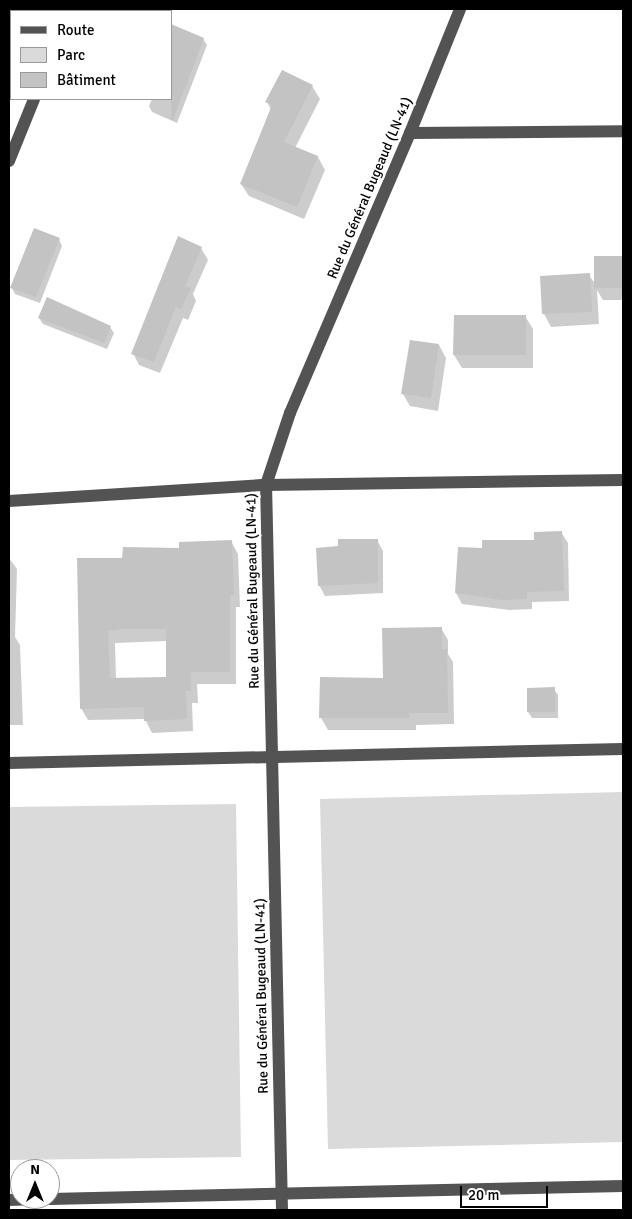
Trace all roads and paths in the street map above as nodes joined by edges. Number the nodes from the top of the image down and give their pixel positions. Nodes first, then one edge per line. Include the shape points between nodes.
1 (460, 9) edge
2 (34, 100) edge
3 (623, 131) edge
4 (410, 133) junction
5 (9, 161) edge
6 (623, 480) edge
7 (266, 485) junction
8 (9, 501) edge
9 (623, 749) edge
10 (272, 758) junction
11 (9, 763) edge
12 (623, 1186) edge
13 (282, 1194) junction
14 (60, 1199) edge
15 (282, 1210) edge

1 - 4 street, Rue du Général Bugeaud (LN-41)
2 - 5 street
3 - 4 street
4 - 7 street, Rue du Général Bugeaud (LN-41) via 290,413
6 - 7 street
7 - 8 street
7 - 10 street, Rue du Général Bugeaud (LN-41)
9 - 10 street
10 - 11 street
10 - 13 street, Rue du Général Bugeaud (LN-41)
12 - 13 street
13 - 14 street
13 - 15 street, Rue du Général Bugeaud (LN-41)

